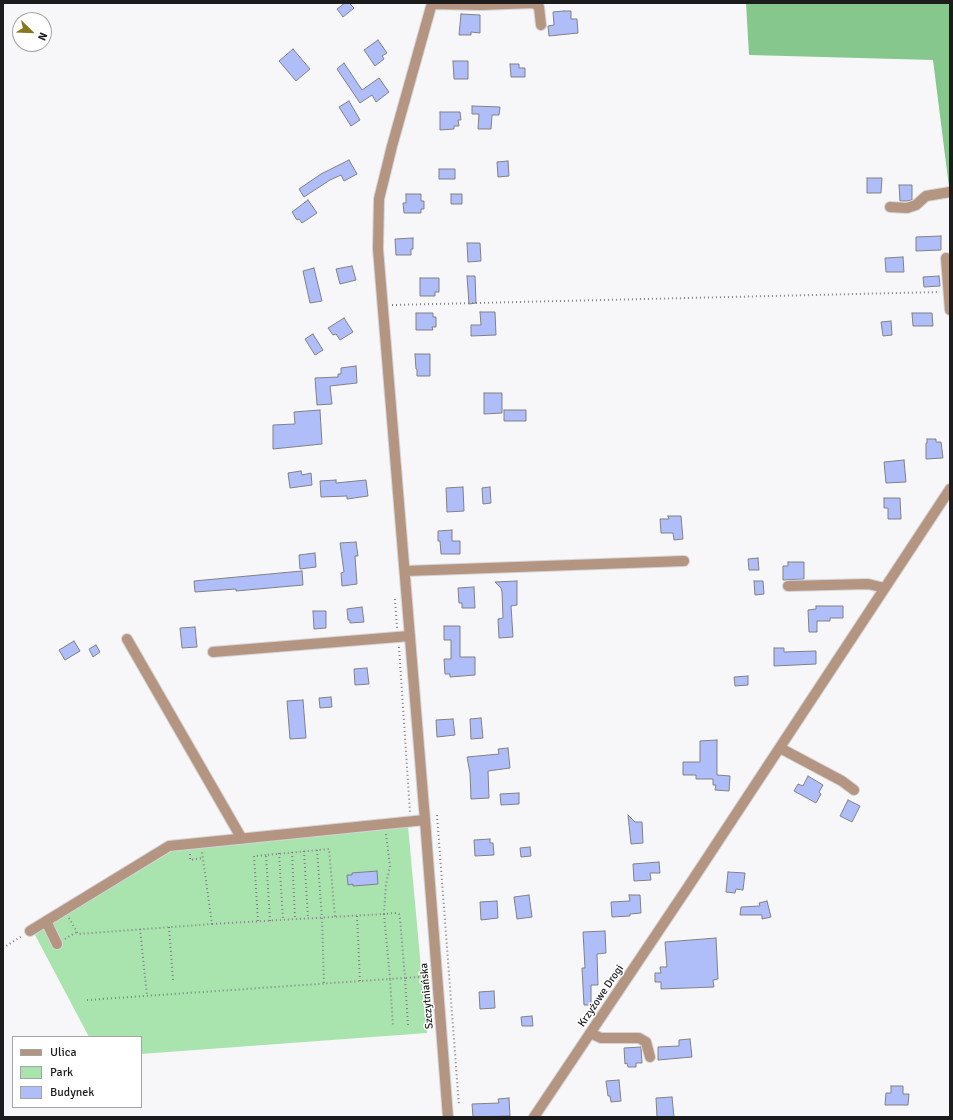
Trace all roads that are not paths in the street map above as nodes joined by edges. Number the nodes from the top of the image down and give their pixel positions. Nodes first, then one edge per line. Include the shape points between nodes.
1 (432, 4) edge
2 (541, 25) dead end
3 (950, 192) edge
4 (890, 207) dead end
5 (946, 258) dead end
6 (950, 310) edge
7 (950, 488) edge
8 (684, 561) dead end
9 (405, 571) junction
10 (788, 586) dead end
11 (885, 588) junction
12 (410, 636) junction
13 (127, 639) dead end
14 (214, 652) dead end
15 (780, 748) junction
16 (854, 790) dead end
17 (425, 820) junction
18 (242, 839) junction
19 (46, 922) junction
20 (30, 931) road end
21 (57, 944) road end
22 (590, 1033) junction
23 (650, 1057) dead end
24 (448, 1117) edge
25 (534, 1117) edge

1 - 2 street via 534,3 539,7
1 - 9 street, Szczytniańska via 379,199 378,250
3 - 4 street via 926,196 916,205 907,208
5 - 6 street
7 - 11 street, Krzyżowe Drogi
8 - 9 street
9 - 12 street, Szczytniańska
10 - 11 street via 868,584
11 - 15 street, Krzyżowe Drogi
12 - 14 street
12 - 17 street, Szczytniańska
13 - 18 street
15 - 16 street
15 - 22 street, Krzyżowe Drogi
17 - 18 street
17 - 24 street, Szczytniańska
18 - 19 street via 169,846
19 - 20 street
19 - 21 street
22 - 23 street via 601,1038 639,1038 646,1042
22 - 25 street, Krzyżowe Drogi

